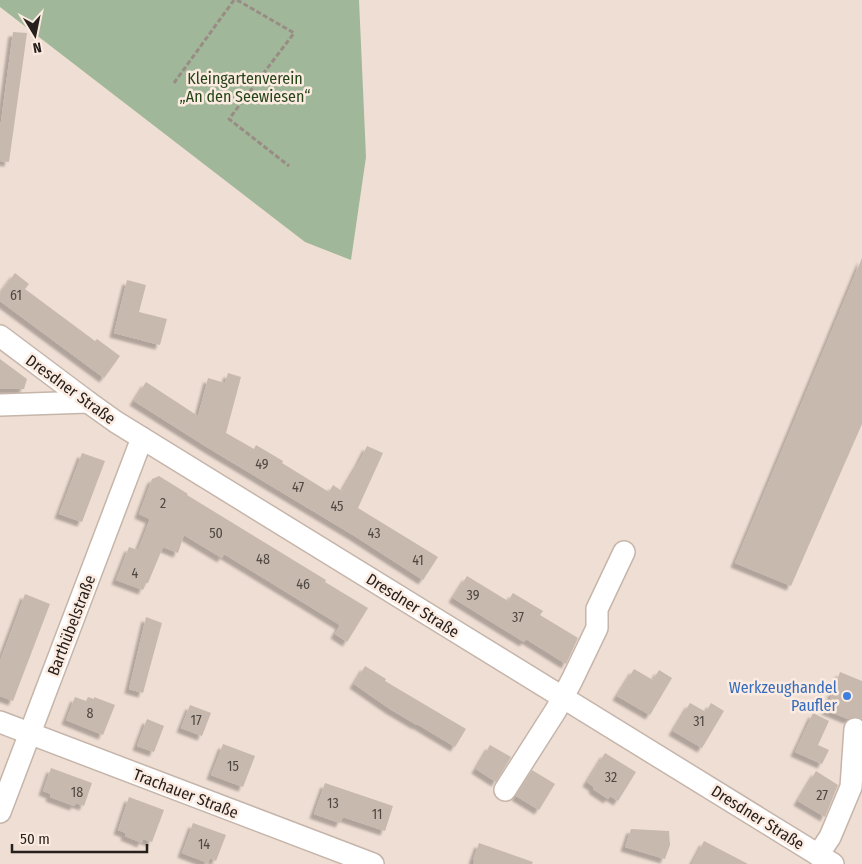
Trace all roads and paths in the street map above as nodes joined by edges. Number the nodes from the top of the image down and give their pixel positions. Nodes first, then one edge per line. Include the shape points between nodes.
1 (236, 0) edge
2 (174, 83) dead end
3 (289, 166) dead end
4 (0, 336) edge
5 (88, 402) junction
6 (0, 405) edge
7 (142, 438) junction
8 (624, 552) dead end
9 (563, 697) junction
10 (0, 722) edge
11 (855, 729) dead end
12 (30, 734) junction
13 (505, 790) dead end
14 (0, 812) edge
15 (826, 859) edge
16 (372, 864) edge

1 - 2 path
1 - 3 path via 294,33 229,118
4 - 5 street, Dresdner Straße
5 - 6 street
5 - 7 street, Dresdner Straße
7 - 9 street, Dresdner Straße
7 - 12 street, Barthübelstraße
8 - 9 street via 597,610 597,628
9 - 13 street
9 - 15 street, Dresdner Straße
10 - 12 street, Trachauer Straße
11 - 15 street via 851,787 830,837
12 - 14 street, Barthübelstraße
12 - 16 street, Trachauer Straße

